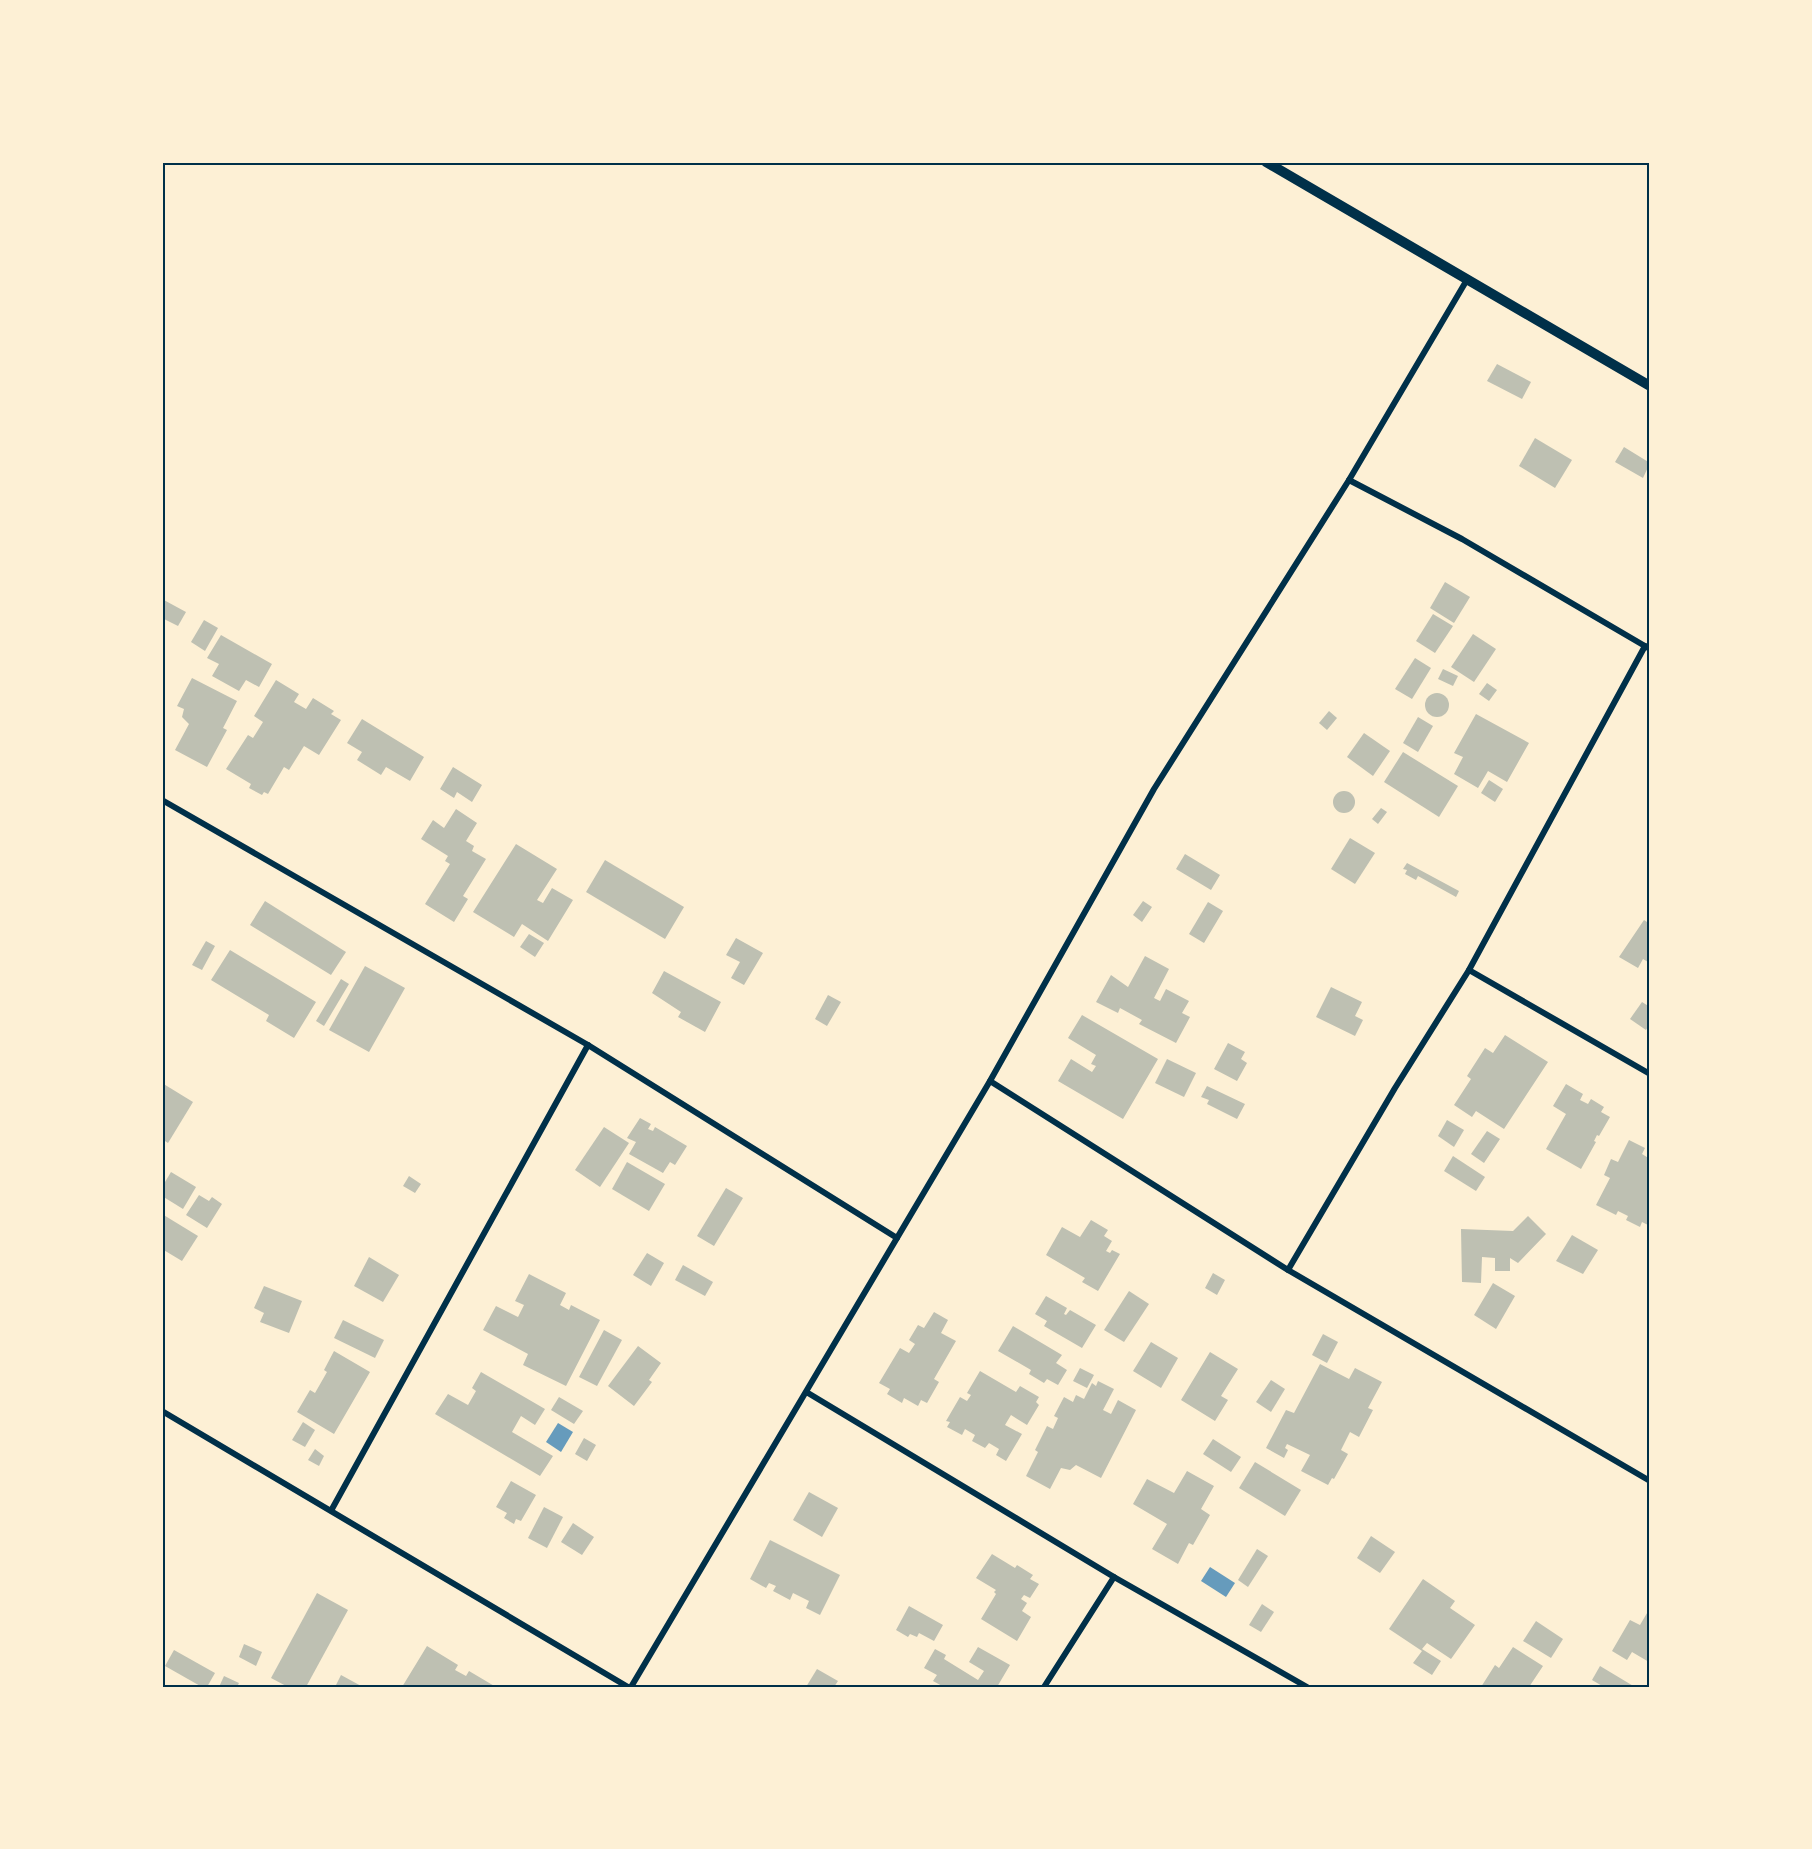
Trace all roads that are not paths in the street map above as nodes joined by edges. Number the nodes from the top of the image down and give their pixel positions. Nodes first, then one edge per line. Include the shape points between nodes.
1 (1266, 162) edge
2 (1468, 278) junction
3 (1650, 386) edge
4 (1349, 480) junction
5 (1648, 647) edge
6 (162, 800) edge
7 (1469, 970) junction
8 (588, 1045) junction
9 (1650, 1074) edge
10 (990, 1081) junction
11 (897, 1238) junction
12 (1288, 1270) junction
13 (808, 1393) junction
14 (162, 1411) edge
15 (1650, 1481) edge
16 (332, 1509) junction
17 (1114, 1576) junction
18 (630, 1687) edge
19 (1044, 1687) edge
20 (1307, 1687) edge

1 - 2 street
2 - 3 street
2 - 4 street
4 - 5 street via 1462,538
4 - 10 street via 1154,789
5 - 7 street
6 - 8 street
7 - 9 street
7 - 12 street
8 - 11 street
8 - 16 street
10 - 11 street
10 - 12 street
11 - 13 street
12 - 15 street
13 - 17 street
13 - 18 street
14 - 16 street
16 - 18 street
17 - 19 street
17 - 20 street

